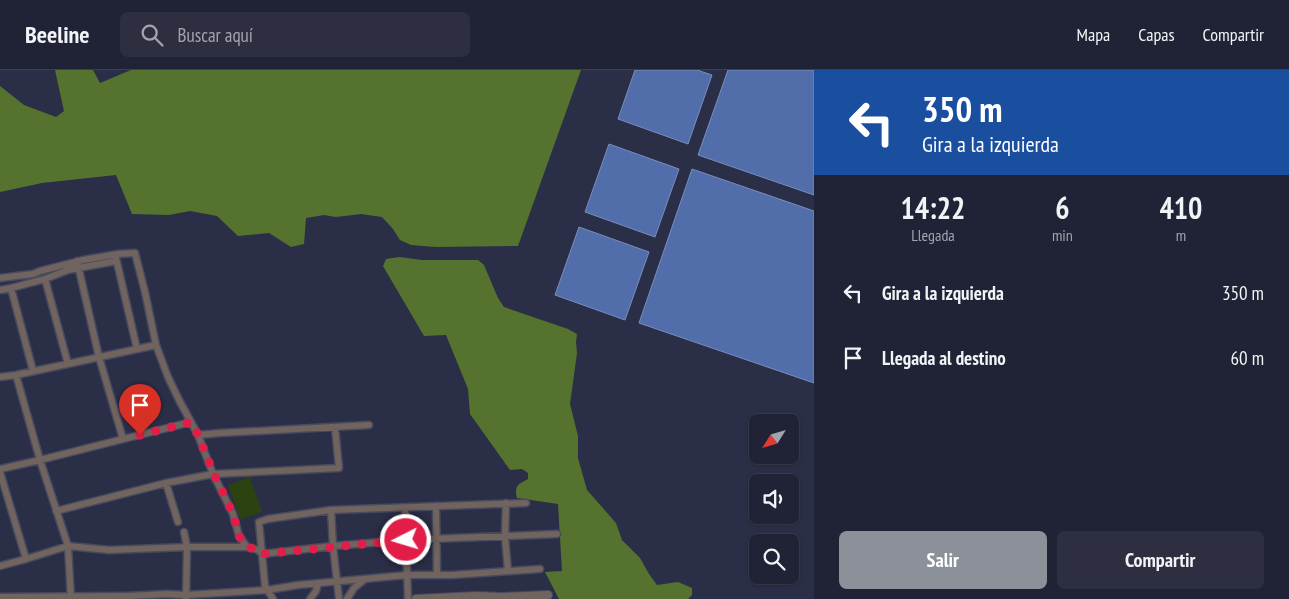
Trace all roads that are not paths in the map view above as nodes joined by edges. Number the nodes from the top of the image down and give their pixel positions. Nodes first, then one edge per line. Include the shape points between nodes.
1 (116, 258) junction
2 (78, 264) junction
3 (0, 278) edge
4 (45, 279) junction
5 (11, 288) junction
6 (0, 290) edge
7 (156, 345) junction
8 (137, 348) junction
9 (99, 357) junction
10 (68, 364) junction
11 (33, 371) junction
12 (16, 375) junction
13 (0, 377) edge
14 (191, 422) junction
15 (369, 425) dead end
16 (335, 427) junction
17 (198, 435) junction
18 (123, 439) junction
19 (40, 460) junction
20 (0, 470) edge
21 (214, 474) junction
22 (166, 483) junction
23 (506, 503) junction
24 (526, 503) dead end
25 (436, 506) junction
26 (405, 508) junction
27 (331, 510) junction
28 (56, 511) junction
29 (178, 522) dead end
30 (184, 532) dead end
31 (557, 534) dead end
32 (505, 537) junction
33 (406, 540) junction
34 (437, 540) junction
35 (68, 546) junction
36 (333, 546) junction
37 (186, 547) junction
38 (247, 547) junction
39 (262, 554) junction
40 (26, 559) junction
41 (0, 566) edge
42 (540, 569) dead end
43 (508, 572) junction
44 (437, 574) junction
45 (407, 575) junction
46 (368, 579) junction
47 (338, 582) junction
48 (318, 583) junction
49 (267, 590) junction
50 (548, 595) dead end
51 (128, 596) junction
52 (0, 597) edge
53 (186, 597) edge
54 (71, 598) edge
55 (476, 598) edge
56 (121, 599) edge
57 (273, 599) edge
58 (310, 599) edge
59 (339, 599) edge
60 (347, 599) edge
61 (408, 599) edge
62 (416, 599) edge

1 - 2 street
1 - 7 street via 135,253
1 - 8 street
2 - 3 street
2 - 4 street
2 - 9 street
4 - 5 street
4 - 10 street
5 - 6 street
5 - 11 street
7 - 8 street
7 - 14 street
8 - 9 street
9 - 10 street
9 - 18 street
10 - 11 street
11 - 12 street
12 - 13 street
12 - 19 street
14 - 17 street
14 - 18 street
15 - 16 street
16 - 17 street
16 - 21 street via 339,468
17 - 21 street
18 - 19 street
19 - 20 street
19 - 28 street
20 - 40 street
21 - 22 street
21 - 38 street via 233,514 239,536
22 - 28 street
22 - 29 street
23 - 24 street
23 - 25 street
23 - 32 street
25 - 26 street
25 - 34 street
26 - 27 street
26 - 33 street
27 - 36 street
27 - 39 street via 259,522
28 - 35 street
30 - 37 street
31 - 32 street
32 - 34 street
32 - 43 street
33 - 34 street
33 - 36 street
33 - 45 street
34 - 44 street
35 - 37 street via 109,550
35 - 40 street
35 - 54 street
36 - 39 street
36 - 47 street
37 - 38 street
37 - 53 street
38 - 39 street
39 - 49 street
40 - 41 street
42 - 43 street
43 - 44 street
44 - 45 street
45 - 46 street
45 - 61 street
46 - 47 street
46 - 60 street via 354,588
47 - 48 street
47 - 59 street
48 - 49 street
48 - 58 street
49 - 53 street
49 - 57 street
50 - 55 street
51 - 53 street
51 - 54 street
51 - 56 street
52 - 54 street
55 - 62 street

